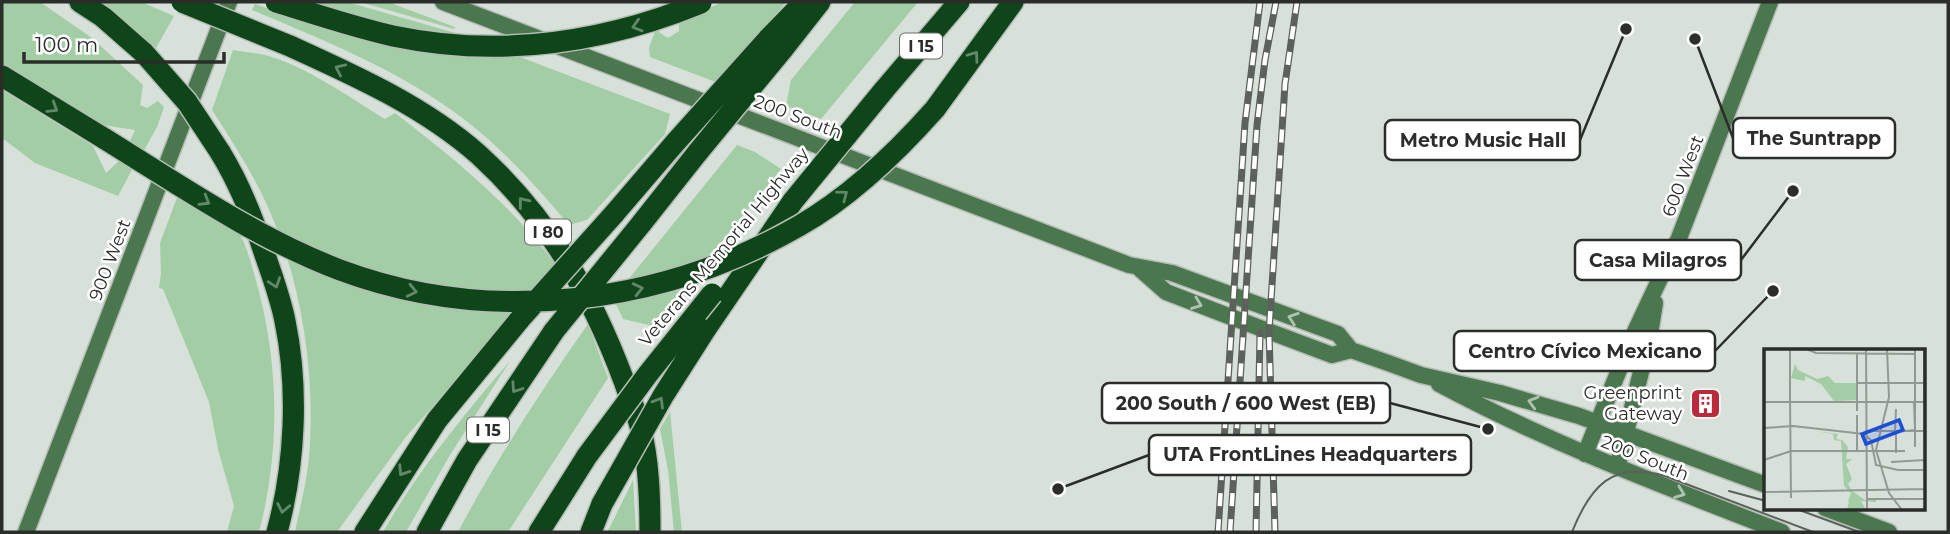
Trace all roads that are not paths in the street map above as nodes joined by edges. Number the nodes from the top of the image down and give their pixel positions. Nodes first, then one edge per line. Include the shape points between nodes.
1 (80, 2) edge
2 (182, 2) edge
3 (229, 2) edge
4 (276, 2) edge
5 (443, 2) edge
6 (702, 2) edge
7 (804, 2) edge
8 (820, 2) edge
9 (958, 2) edge
10 (1013, 2) edge
11 (1770, 2) edge
12 (776, 44) junction
13 (2, 76) edge
14 (793, 201) junction
15 (1659, 284) junction
16 (1421, 375) junction
17 (1598, 423) junction
18 (1626, 433) junction
19 (1585, 454) junction
20 (1618, 464) dead end
21 (1764, 484) edge
22 (1830, 510) edge
23 (26, 532) edge
24 (277, 532) edge
25 (365, 532) edge
26 (427, 532) edge
27 (539, 532) edge
28 (591, 532) edge
29 (650, 532) edge
30 (1782, 532) edge
31 (1889, 532) edge

1 -> 24 highway, bridge via 144,53 187,102 235,176 248,206 279,295 290,356 290,468
29 -> 2 highway, I 80, bridge via 641,427 600,322 577,275 511,187 439,125 346,71
3 - 23 street, 900 West
6 -> 4 highway, bridge via 598,36 493,46 395,36
5 - 16 street, 200 South via 1140,269 1166,292 1231,317 1332,355 1351,350
7 - 12 highway
8 - 12 highway, I 15
9 - 14 highway, Veterans Memorial Highway / I 15, bridge
13 -> 10 highway, bridge via 251,228 342,270 435,296 566,300 690,274 790,232 819,214 914,132
11 - 15 street, 600 West
12 -> 25 highway, bridge via 674,144 520,319 437,420
12 -> 26 highway, I 15, bridge via 698,152 554,331 467,460
14 - 27 highway, Veterans Memorial Highway / I 15, bridge via 648,374 587,456
28 -> 14 highway, bridge via 663,396
15 - 17 street, 600 West
15 - 18 street, 600 West
17 -> 16 street, 200 South
16 - 19 street, 200 South
17 - 18 street, 200 South
17 - 19 street, 600 West
18 - 20 street, 600 West
18 - 21 street, 200 South
19 -> 30 street, 200 South
22 - 31 street

